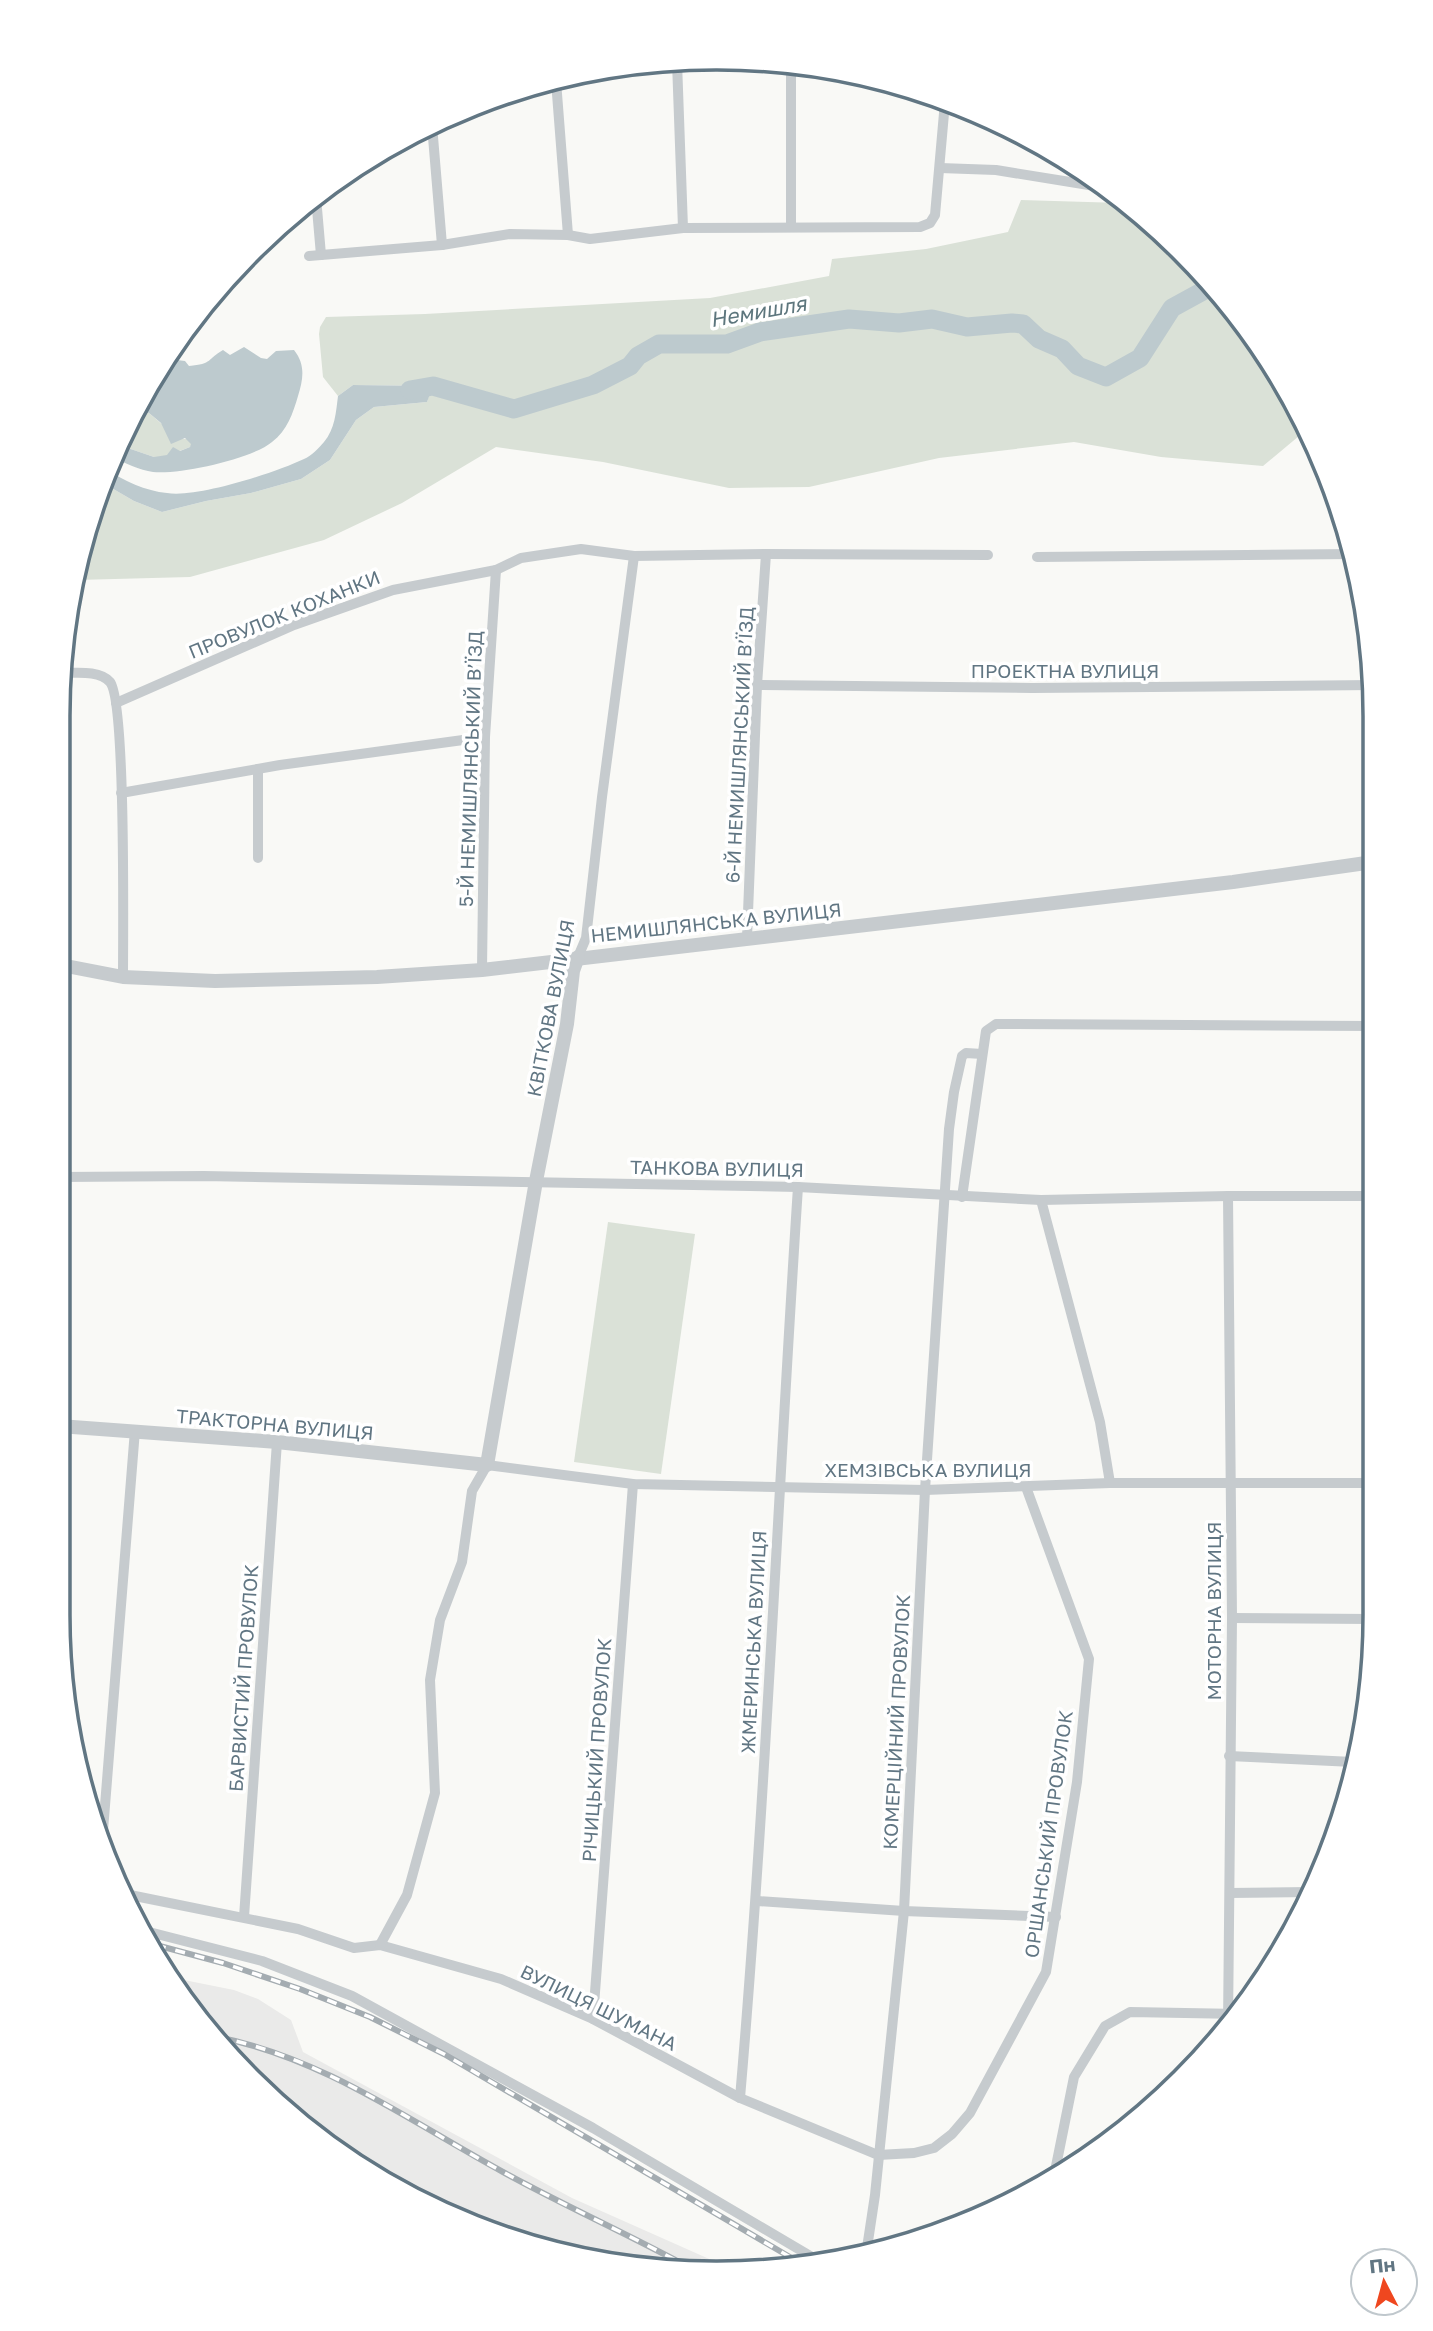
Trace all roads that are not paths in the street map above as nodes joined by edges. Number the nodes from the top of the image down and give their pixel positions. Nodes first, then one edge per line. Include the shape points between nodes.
1 (677, 71) edge
2 (791, 75) edge
3 (557, 90) edge
4 (944, 112) edge
5 (433, 136) edge
6 (940, 168) junction
7 (1081, 182) edge
8 (316, 210) edge
9 (791, 226) junction
10 (683, 228) junction
11 (568, 236) junction
12 (442, 245) junction
13 (766, 554) junction
14 (1342, 554) edge
15 (988, 555) dead end
16 (634, 556) junction
17 (1037, 557) dead end
18 (496, 570) junction
19 (71, 673) edge
20 (757, 685) junction
21 (1362, 685) edge
22 (116, 703) junction
23 (485, 737) junction
24 (258, 769) junction
25 (121, 793) junction
26 (258, 858) dead end
27 (1363, 863) edge
28 (747, 938) junction
29 (578, 957) junction
30 (70, 967) edge
31 (482, 970) junction
32 (123, 977) junction
33 (1363, 1027) edge
34 (982, 1054) junction
35 (70, 1177) edge
36 (536, 1181) junction
37 (798, 1187) junction
38 (944, 1195) junction
39 (1228, 1196) junction
40 (1363, 1196) edge
41 (962, 1197) junction
42 (1041, 1200) junction
43 (70, 1427) edge
44 (135, 1430) junction
45 (277, 1441) junction
46 (487, 1465) junction
47 (1231, 1482) junction
48 (1111, 1483) junction
49 (1363, 1483) edge
50 (633, 1484) junction
51 (779, 1487) junction
52 (1026, 1487) junction
53 (925, 1490) junction
54 (1232, 1618) junction
55 (1363, 1619) edge
56 (1229, 1756) junction
57 (1346, 1762) edge
58 (104, 1821) edge
59 (1230, 1892) junction
60 (1300, 1892) edge
61 (135, 1896) edge
62 (757, 1901) junction
63 (904, 1911) junction
64 (244, 1917) junction
65 (1056, 1917) junction
66 (155, 1933) edge
67 (380, 1945) junction
68 (1234, 2002) edge
69 (1224, 2014) edge
70 (593, 2019) junction
71 (740, 2098) junction
72 (878, 2155) junction
73 (1056, 2164) edge
74 (868, 2243) edge
75 (806, 2254) edge

1 - 10 street
2 - 9 street
3 - 11 street
4 - 6 street
5 - 12 street
6 - 7 street via 996,170
6 - 9 street via 935,215 920,227
8 - 12 street via 315,255
9 - 10 street
10 - 11 street via 590,239
11 - 12 street via 510,234
13 - 15 street, ПРОВУЛОК КОХАНКИ
13 - 16 street, ПРОВУЛОК КОХАНКИ
13 - 20 street, 6-Й НЕМИШЛЯНСЬКИЙ В’ЇЗД
14 - 17 street
16 - 18 street, ПРОВУЛОК КОХАНКИ via 581,549 521,558
16 - 29 street, КВІТКОВА ВУЛИЦЯ via 586,938
18 - 22 street, ПРОВУЛОК КОХАНКИ via 393,590 295,625
18 - 23 street, 5-Й НЕМИШЛЯНСЬКИЙ В’ЇЗД
19 - 22 street via 94,674 111,682
20 - 21 street, ПРОЕКТНА ВУЛИЦЯ
20 - 28 street, 6-Й НЕМИШЛЯНСЬКИЙ В’ЇЗД
22 - 25 street
23 - 24 street
23 - 31 street, 5-Й НЕМИШЛЯНСЬКИЙ В’ЇЗД
24 - 25 street
24 - 26 street
25 - 32 street
27 - 28 street, НЕМИШЛЯНСЬКА ВУЛИЦЯ
28 - 29 street, НЕМИШЛЯНСЬКА ВУЛИЦЯ
29 - 31 street, НЕМИШЛЯНСЬКА ВУЛИЦЯ
29 - 36 street, КВІТКОВА ВУЛИЦЯ
30 - 32 street, НЕМИШЛЯНСЬКА ВУЛИЦЯ
31 - 32 street, НЕМИШЛЯНСЬКА ВУЛИЦЯ via 242,980
33 - 34 street via 996,1024 986,1031
34 - 38 street, КОМЕРЦІЙНИЙ ПРОВУЛОК via 966,1053 958,1070
34 - 41 street
35 - 36 street, ТАНКОВА ВУЛИЦЯ
36 - 37 street, ТАНКОВА ВУЛИЦЯ
36 - 46 street, КВІТКОВА ВУЛИЦЯ
37 - 38 street, ТАНКОВА ВУЛИЦЯ
37 - 51 street, ЖМЕРИНСЬКА ВУЛИЦЯ
38 - 41 street, ТАНКОВА ВУЛИЦЯ
38 - 53 street, КОМЕРЦІЙНИЙ ПРОВУЛОК
39 - 40 street, ТАНКОВА ВУЛИЦЯ
39 - 42 street, ТАНКОВА ВУЛИЦЯ
39 - 47 street, МОТОРНА ВУЛИЦЯ
41 - 42 street, ТАНКОВА ВУЛИЦЯ
42 - 48 street via 1100,1423
43 - 44 street, ТРАКТОРНА ВУЛИЦЯ
44 - 45 street, ТРАКТОРНА ВУЛИЦЯ
44 - 58 street
45 - 46 street, ТРАКТОРНА ВУЛИЦЯ
45 - 64 street, БАРВИСТИЙ ПРОВУЛОК
46 - 50 street, ХЕМЗІВСЬКА ВУЛИЦЯ
46 - 67 street via 472,1491 462,1562 440,1620 430,1680 435,1793 407,1895
47 - 48 street, ХЕМЗІВСЬКА ВУЛИЦЯ
47 - 49 street, ХЕМЗІВСЬКА ВУЛИЦЯ
47 - 54 street, МОТОРНА ВУЛИЦЯ
48 - 52 street, ХЕМЗІВСЬКА ВУЛИЦЯ
50 - 51 street, ХЕМЗІВСЬКА ВУЛИЦЯ
50 - 70 street, РІЧИЦЬКИЙ ПРОВУЛОК
51 - 53 street, ХЕМЗІВСЬКА ВУЛИЦЯ
51 - 62 street, ЖМЕРИНСЬКА ВУЛИЦЯ
52 - 53 street, ХЕМЗІВСЬКА ВУЛИЦЯ
52 - 65 street, ОРШАНСЬКИЙ ПРОВУЛОК via 1089,1659 1077,1782
53 - 63 street, КОМЕРЦІЙНИЙ ПРОВУЛОК
54 - 55 street
54 - 56 street, МОТОРНА ВУЛИЦЯ
56 - 57 street
56 - 59 street, МОТОРНА ВУЛИЦЯ
59 - 60 street
59 - 68 street, МОТОРНА ВУЛИЦЯ
61 - 64 street, ВУЛИЦЯ ШУМАНА
62 - 63 street
62 - 71 street, ЖМЕРИНСЬКА ВУЛИЦЯ
63 - 65 street
63 - 72 street, КОМЕРЦІЙНИЙ ПРОВУЛОК
64 - 67 street, ВУЛИЦЯ ШУМАНА via 354,1948
65 - 72 street, ОРШАНСЬКИЙ ПРОВУЛОК via 1046,1972 970,2113 934,2148
66 - 75 street via 262,1961 352,1996 593,2128
67 - 70 street, ВУЛИЦЯ ШУМАНА via 501,1979
69 - 73 street via 1130,2012 1105,2026 1074,2077
70 - 71 street, ВУЛИЦЯ ШУМАНА
71 - 72 street, ВУЛИЦЯ ШУМАНА
72 - 74 street, КОМЕРЦІЙНИЙ ПРОВУЛОК

